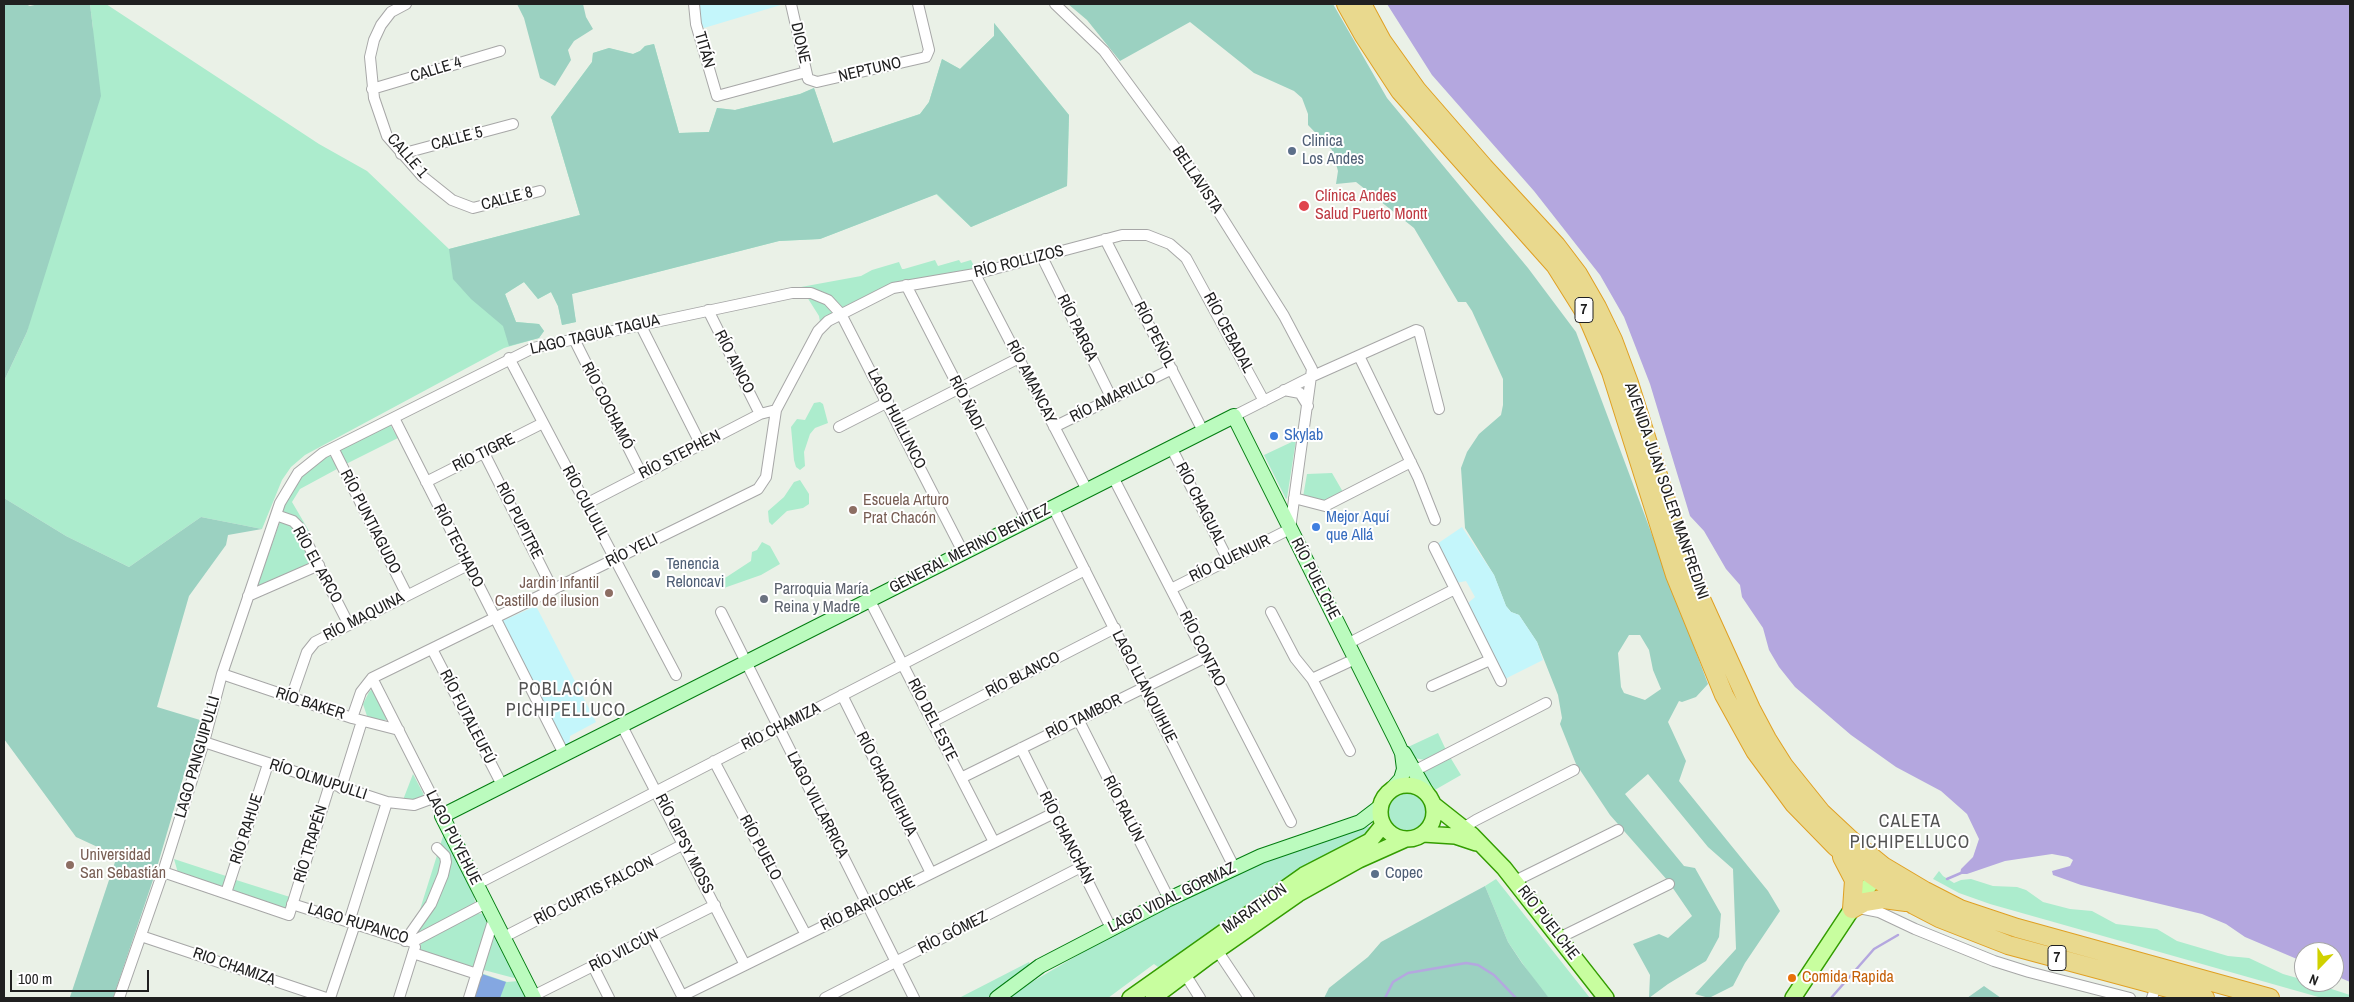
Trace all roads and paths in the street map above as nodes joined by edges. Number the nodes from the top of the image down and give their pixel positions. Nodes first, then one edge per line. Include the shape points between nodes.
1 (406, 4) edge
2 (694, 4) edge
3 (791, 4) edge
4 (918, 4) edge
5 (1055, 4) edge
6 (1346, 4) edge
7 (1362, 4) edge
8 (391, 8) edge
9 (500, 50) dead end
10 (809, 77) junction
11 (372, 89) junction
12 (717, 96) joint
13 (513, 124) dead end
14 (401, 154) junction
15 (540, 190) dead end
16 (473, 208) joint
17 (1105, 239) junction
18 (1042, 257) junction
19 (1191, 265) joint
20 (976, 274) junction
21 (906, 285) junction
22 (708, 310) junction
23 (841, 314) junction
24 (640, 324) junction
25 (573, 337) junction
26 (1359, 356) junction
27 (509, 358) junction
28 (1019, 358) junction
29 (1172, 369) junction
30 (1313, 376) junction
31 (958, 389) junction
32 (1283, 391) junction
33 (1112, 399) junction
34 (1264, 400) junction
35 (888, 402) junction
36 (1308, 406) junction
37 (1439, 409) dead end
38 (776, 410) junction
39 (760, 414) junction
40 (1234, 416) junction
41 (394, 418) junction
42 (896, 420) junction
43 (543, 423) junction
44 (840, 427) dead end
45 (1054, 427) junction
46 (1203, 432) junction
47 (700, 445) junction
48 (332, 448) junction
49 (1171, 448) junction
50 (484, 453) junction
51 (1411, 462) junction
52 (642, 475) junction
53 (766, 477) joint
54 (1113, 477) junction
55 (426, 482) junction
56 (1087, 490) junction
57 (1294, 498) junction
58 (586, 504) junction
59 (1053, 507) junction
60 (276, 515) junction
61 (1027, 520) junction
62 (1435, 520) dead end
63 (1290, 529) junction
64 (1434, 547) dead end
65 (963, 552) junction
66 (615, 560) junction
67 (1228, 560) junction
68 (319, 565) junction
69 (468, 565) junction
70 (1085, 570) junction
71 (1171, 589) junction
72 (553, 590) junction
73 (1454, 590) junction
74 (407, 595) junction
75 (248, 596) junction
76 (869, 599) junction
77 (721, 612) dead end
78 (1272, 612) dead end
79 (495, 618) junction
80 (349, 625) junction
81 (1115, 628) junction
82 (1347, 644) junction
83 (432, 648) junction
84 (1206, 657) junction
85 (1355, 659) junction
86 (1490, 660) junction
87 (745, 661) junction
88 (902, 664) junction
89 (222, 674) junction
90 (676, 675) dead end
91 (372, 678) junction
92 (1312, 679) junction
93 (1501, 681) dead end
94 (1432, 686) dead end
95 (1144, 687) junction
96 (842, 695) junction
97 (291, 698) junction
98 (1546, 703) dead end
99 (357, 719) junction
100 (1078, 719) junction
101 (932, 722) junction
102 (621, 724) junction
103 (779, 728) junction
104 (399, 730) junction
105 (204, 742) junction
106 (1397, 742) junction
107 (1021, 748) junction
108 (1350, 751) dead end
109 (564, 754) junction
110 (714, 761) junction
111 (268, 764) junction
112 (1416, 770) junction
113 (1574, 770) dead end
114 (961, 778) junction
115 (330, 784) junction
116 (502, 785) junction
117 (341, 788) junction
118 (1393, 788) junction
119 (656, 791) junction
120 (433, 798) junction
121 (1430, 799) junction
122 (388, 802) junction
123 (1054, 813) junction
124 (442, 816) junction
125 (1382, 818) junction
126 (1290, 822) dead end
127 (1463, 828) junction
128 (1618, 830) dead end
129 (1423, 834) junction
130 (1406, 839) junction
131 (994, 842) junction
132 (684, 844) junction
133 (1834, 846) junction
134 (437, 848) dead end
135 (1487, 850) junction
136 (1081, 867) junction
137 (1234, 867) junction
138 (163, 872) junction
139 (1879, 872) junction
140 (931, 873) junction
141 (1515, 881) junction
142 (477, 884) junction
143 (1669, 884) dead end
144 (226, 893) junction
145 (1169, 899) junction
146 (486, 903) junction
147 (292, 904) junction
148 (715, 905) junction
149 (867, 905) junction
150 (1914, 905) junction
151 (1852, 909) junction
152 (494, 918) junction
153 (352, 923) junction
154 (1111, 928) junction
155 (806, 935) junction
156 (141, 936) junction
157 (504, 937) junction
158 (652, 937) junction
159 (1559, 938) junction
160 (405, 940) junction
161 (418, 941) junction
162 (1217, 950) junction
163 (413, 953) junction
164 (896, 962) junction
165 (746, 965) junction
166 (593, 966) junction
167 (2161, 969) junction
168 (477, 974) junction
169 (1184, 974) junction
170 (2154, 992) edge
171 (534, 997) edge
172 (683, 997) edge
173 (119, 998) edge
174 (326, 998) edge
175 (330, 998) edge
176 (399, 998) edge
177 (469, 998) edge
178 (609, 998) edge
179 (825, 998) edge
180 (914, 998) edge
181 (997, 998) edge
182 (1130, 998) edge
183 (1153, 998) edge
184 (1200, 998) edge
185 (1249, 998) edge
186 (1606, 998) edge
187 (1793, 998) edge
188 (2130, 998) edge
189 (2205, 998) edge
190 (2270, 998) edge

1 - 8 street, CALLE 1
2 - 12 street, TITÁN via 696,24
3 - 10 street, DIONE
4 - 10 street, NEPTUNO via 929,50 924,58 822,82
5 - 30 street, BELLAVISTA via 1104,51 1196,176 1284,316
6 - 133 highway, AVENIDA JUAN SOLER MANFREDINI / 7 via 1400,91 1542,249 1577,298 1611,372 1675,575 1727,701 1780,787
7 - 139 highway, AVENIDA JUAN SOLER MANFREDINI / 7 via 1382,41 1417,90 1556,245 1578,274 1607,326 1622,363 1690,571 1753,714 1784,766 1814,804
8 - 11 street, CALLE 1 via 371,49
9 - 11 street, CALLE 4
10 - 12 street, NEPTUNO
11 - 14 street, CALLE 1 via 387,136
13 - 14 street, CALLE 5
14 - 16 street, CALLE 1 via 452,200
15 - 16 street, CALLE 8
17 - 18 street, RÍO ROLLIZOS
17 - 19 street, RÍO ROLLIZOS via 1130,234 1147,235 1175,248
17 - 29 street, RÍO PEÑOL
18 - 20 street, RÍO ROLLIZOS
18 - 33 street, RÍO PARGA
19 - 34 street, RÍO CEBADAL
20 - 21 street, RÍO ROLLIZOS
20 - 28 street, RÍO AMANCAY
21 - 23 street, RÍO ROLLIZOS via 893,288
21 - 31 street, RÍO ÑADI
22 - 23 street, LAGO TAGUA TAGUA via 800,292 824,297
22 - 24 street, LAGO TAGUA TAGUA
22 - 39 street, RÍO AINCO
23 - 35 street, LAGO HUILLINCO
23 - 38 street, RÍO ROLLIZOS via 820,327
24 - 25 street, LAGO TAGUA TAGUA
24 - 47 street
25 - 27 street, LAGO TAGUA TAGUA
25 - 52 street, RÍO COCHAMÓ
26 - 30 street, GENERAL MERINO BENÍTEZ
26 - 37 street, GENERAL MERINO BENÍTEZ via 1419,331
26 - 51 street
27 - 41 street, LAGO TAGUA TAGUA
27 - 43 street, RÍO CULULIL
28 - 31 street
28 - 45 street, RÍO AMANCAY
29 - 33 street, RÍO AMARILLO
29 - 46 street, RÍO PEÑOL
30 - 32 street, GENERAL MERINO BENÍTEZ
30 - 36 street
31 - 42 street
31 - 61 street, RÍO ÑADI
32 - 34 street, GENERAL MERINO BENÍTEZ
32 - 36 street via 1300,393
33 - 45 street, RÍO AMARILLO
34 - 40 street, GENERAL MERINO BENÍTEZ
35 - 42 street, LAGO HUILLINCO
35 - 44 street
36 - 57 street
38 - 39 street, RÍO STEPHEN
38 - 53 street, RÍO ROLLIZOS
39 - 47 street, RÍO STEPHEN
40 - 46 street, GENERAL MERINO BENÍTEZ
40 - 63 street, RÍO PUELCHE
41 - 48 street, LAGO TAGUA TAGUA
41 - 55 street, RÍO TECHADO
42 - 65 street, LAGO HUILLINCO
43 - 50 street, RÍO TIGRE
43 - 58 street, RÍO CULULIL
45 - 56 street, RÍO AMANCAY
46 - 49 street, GENERAL MERINO BENÍTEZ
47 - 52 street, RÍO STEPHEN
48 - 60 street, LAGO TAGUA TAGUA via 314,458 298,473 285,492
48 - 74 street, RÍO PUNTIAGUDO
49 - 54 street, GENERAL MERINO BENÍTEZ
49 - 67 street, RÍO CHAGUAL
50 - 55 street, RÍO TIGRE
50 - 72 street, RÍO PUPITRE
51 - 57 street via 1325,506
51 - 62 street
52 - 58 street, RÍO STEPHEN
53 - 66 street, RÍO YELI via 754,492
54 - 56 street, GENERAL MERINO BENÍTEZ
54 - 71 street, RÍO CONTAO
55 - 69 street, RÍO TECHADO
56 - 59 street, GENERAL MERINO BENÍTEZ
57 - 63 street
58 - 66 street, RÍO CULULIL
59 - 61 street, GENERAL MERINO BENÍTEZ
59 - 70 street, LAGO LLANQUIHUE
60 - 68 street, RÍO EL ARCO via 299,527
60 - 75 street, LAGO PANGUIPULLI
61 - 65 street, GENERAL MERINO BENÍTEZ
63 - 67 street, RÍO QUENUIR
63 - 82 street, RÍO PUELCHE
64 - 73 street
65 - 76 street, GENERAL MERINO BENÍTEZ
66 - 72 street, RÍO YELI
66 - 90 street, RÍO CULULIL
67 - 71 street, RÍO QUENUIR
68 - 75 street
68 - 80 street, RÍO EL ARCO
69 - 74 street, RÍO MAQUINA
69 - 79 street, RÍO TECHADO
70 - 81 street, LAGO LLANQUIHUE
70 - 88 street, RÍO CHAMIZA
71 - 84 street, RÍO CONTAO
72 - 79 street, RÍO YELI
73 - 82 street
73 - 86 street
74 - 80 street, RÍO MAQUINA
75 - 89 street, LAGO PANGUIPULLI
76 - 87 street, GENERAL MERINO BENÍTEZ
76 - 88 street, RÍO DEL ESTE
77 - 87 street, LAGO VILLARRICA
78 - 92 street via 1295,658
79 - 83 street, RÍO YELI
79 - 109 street, RÍO TECHADO
80 - 97 street, RÍO MAQUINA via 310,646
81 - 95 street, LAGO LLANQUIHUE
81 - 101 street, RÍO BLANCO
82 - 85 street, RÍO PUELCHE
83 - 91 street, RÍO YELI
83 - 116 street, RÍO FUTALEUFÚ
84 - 95 street, RÍO TAMBOR
84 - 126 street, RÍO CONTAO
85 - 92 street
85 - 106 street, RÍO PUELCHE
86 - 93 street
86 - 94 street
87 - 102 street, GENERAL MERINO BENÍTEZ
87 - 103 street, LAGO VILLARRICA
88 - 96 street, RÍO CHAMIZA
88 - 101 street, RÍO DEL ESTE
89 - 97 street, RÍO BAKER
89 - 105 street, LAGO PANGUIPULLI
91 - 99 street via 361,692
91 - 104 street, LAGO PUYEHUE
92 - 108 street
95 - 100 street, RÍO TAMBOR
95 - 137 street, LAGO LLANQUIHUE
96 - 103 street, RÍO CHAMIZA
96 - 140 street, RÍO CHAQUEIHUA
97 - 99 street, RÍO BAKER
98 - 112 street
99 - 104 street, RÍO BAKER
99 - 117 street, RÍO TRAPÉN
100 - 107 street, RÍO TAMBOR
100 - 145 street, RÍO RALÚN
101 - 114 street, RÍO DEL ESTE
102 - 109 street, GENERAL MERINO BENÍTEZ
102 - 119 street, RÍO GIPSY MOSS
103 - 110 street, RÍO CHAMIZA
103 - 149 street, LAGO VILLARRICA
104 - 120 street, LAGO PUYEHUE
105 - 111 street, RÍO OLMUPULLI
105 - 138 street, LAGO PANGUIPULLI
106 - 112 street, RÍO PUELCHE
106 - 118 street, RÍO PUELCHE via 1404,769
107 - 114 street, RÍO TAMBOR
107 - 123 street, RÍO CHANCHÁN
109 - 116 street, GENERAL MERINO BENÍTEZ
110 - 119 street, RÍO CHAMIZA
110 - 155 street, RÍO PUELO
111 - 115 street, RÍO OLMUPULLI
111 - 144 street, RÍO RAHUE
112 - 121 street, RÍO PUELCHE
113 - 127 street
114 - 131 street, RÍO DEL ESTE
115 - 117 street, RÍO OLMUPULLI
115 - 147 street, RÍO TRAPÉN
116 - 124 street, GENERAL MERINO BENÍTEZ
117 - 122 street, RÍO OLMUPULLI
118 - 121 main road via 1411,784
118 - 125 main road via 1385,796
119 - 132 street, RÍO GIPSY MOSS
119 - 142 street, RÍO CHAMIZA
120 - 122 street, RÍO OLMUPULLI via 414,805
120 - 124 street, LAGO PUYEHUE
121 - 127 main road, RÍO PUELCHE
121 - 129 main road via 1434,819
122 - 153 street
123 - 131 street, RÍO BARILOCHE
123 - 136 street, RÍO CHANCHÁN
124 - 142 street, LAGO PUYEHUE
125 - 130 main road via 1392,834
125 - 137 street, LAGO VIDAL GORMAZ via 1360,822
125 - 182 main road, MARATHON via 1370,841 1288,886
127 - 135 main road, RÍO PUELCHE
128 - 141 street
129 - 130 main road
129 - 135 main road, RÍO PUELCHE via 1462,838
130 - 162 main road, MARATHON via 1359,860 1298,894
131 - 140 street, RÍO BARILOCHE
132 - 148 street, RÍO GIPSY MOSS
132 - 157 street, RÍO CURTIS FALCON
133 - 139 highway, AVENIDA JUAN SOLER MANFREDINI / 7
133 - 151 highway via 1854,880
134 - 160 street via 445,856 443,875 431,904
135 - 141 main road, RÍO PUELCHE
136 - 154 street, RÍO CHANCHÁN
136 - 164 street, RÍO GÓMEZ
137 - 145 street, LAGO VIDAL GORMAZ
138 - 144 street, LAGO RUPANCO
138 - 156 street, LAGO PANGUIPULLI
139 - 150 highway, AVENIDA JUAN SOLER MANFREDINI / 7
139 - 151 main road
139 - 167 highway, AVENIDA JUAN SOLER MANFREDINI / 7 via 1969,912
140 - 149 street, RÍO BARILOCHE
141 - 159 main road, RÍO PUELCHE
142 - 146 street, LAGO PUYEHUE
143 - 159 street
144 - 147 street, LAGO RUPANCO via 289,915
145 - 154 street, LAGO VIDAL GORMAZ
146 - 152 street, LAGO PUYEHUE
146 - 161 street
147 - 153 street, LAGO RUPANCO
148 - 158 street, RÍO VILCÚN
148 - 165 street, RÍO GIPSY MOSS
149 - 155 street, RÍO BARILOCHE
149 - 164 street, LAGO VILLARRICA
150 - 151 highway via 1883,899 1865,902
150 - 170 highway, AVENIDA JUAN SOLER MANFREDINI / 7 via 1992,940
151 - 187 main road
151 - 188 street via 1879,912 1937,939 2020,970
152 - 157 street, LAGO PUYEHUE
152 - 168 street
153 - 160 street, LAGO RUPANCO
153 - 175 street
154 - 181 street, LAGO VIDAL GORMAZ via 1040,966
155 - 165 street, RÍO BARILOCHE
156 - 173 street, LAGO PANGUIPULLI
156 - 174 street, RIO CHAMIZA
157 - 171 street, LAGO PUYEHUE
158 - 166 street, RÍO VILCÚN
158 - 172 street
159 - 186 main road, RÍO PUELCHE
160 - 161 street, LAGO RUPANCO
161 - 163 street
162 - 169 main road, MARATHON
162 - 185 street
163 - 168 street
163 - 176 street
164 - 179 street, RÍO GÓMEZ
164 - 180 street, LAGO VILLARRICA
165 - 172 street, RÍO BARILOCHE
166 - 171 street, RÍO VILCÚN
166 - 178 street
167 - 170 highway
167 - 190 highway, AVENIDA JUAN SOLER MANFREDINI / 7
168 - 177 street
169 - 183 main road, MARATHON
169 - 184 street
170 - 189 highway, AVENIDA JUAN SOLER MANFREDINI / 7

